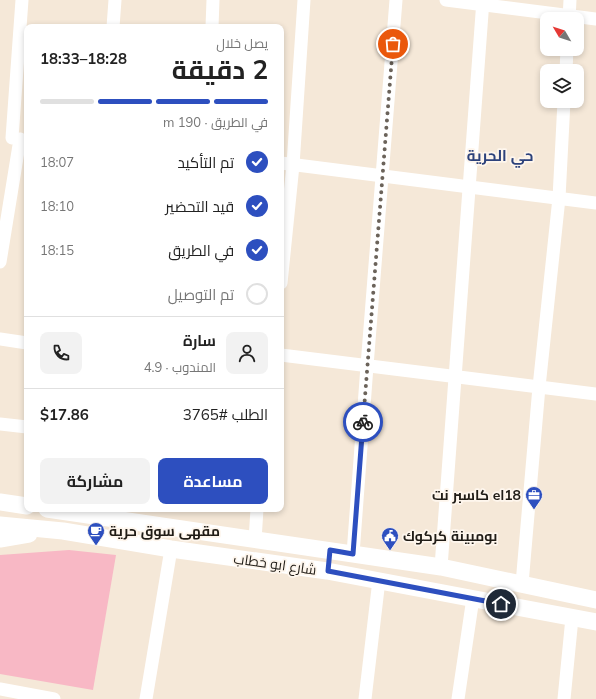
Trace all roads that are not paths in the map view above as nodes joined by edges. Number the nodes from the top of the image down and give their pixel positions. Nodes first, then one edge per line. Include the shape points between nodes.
1 (22, 0) edge
2 (115, 0) edge
3 (213, 0) edge
4 (304, 0) edge
5 (396, 0) edge
6 (446, 0) edge
7 (570, 0) edge
8 (483, 2) edge
9 (540, 12) edge
10 (569, 12) edge
11 (584, 18) edge
12 (596, 19) edge
13 (113, 24) edge
14 (212, 24) edge
15 (564, 108) edge
16 (15, 138) edge
17 (287, 164) edge
18 (382, 176) junction
19 (469, 188) junction
20 (559, 198) junction
21 (596, 203) edge
22 (284, 224) edge
23 (0, 262) edge
24 (0, 339) edge
25 (24, 343) edge
26 (284, 355) edge
27 (367, 366) junction
28 (455, 377) junction
29 (539, 387) junction
30 (596, 394) edge
31 (0, 424) edge
32 (24, 427) edge
33 (0, 502) edge
34 (24, 506) edge
35 (67, 512) edge
36 (257, 512) edge
37 (0, 525) edge
38 (63, 531) junction
39 (0, 539) edge
40 (255, 540) junction
41 (171, 549) junction
42 (330, 550) junction
43 (353, 554) junction
44 (441, 567) junction
45 (328, 571) junction
46 (379, 580) junction
47 (522, 584) junction
48 (473, 598) junction
49 (596, 600) edge
50 (572, 618) junction
51 (596, 622) edge
52 (0, 689) edge
53 (54, 699) edge
54 (146, 699) edge
55 (365, 699) edge
56 (458, 699) edge
57 (564, 699) edge

1 - 16 street
2 - 13 street
3 - 14 street
4 - 17 street
5 - 18 street
6 - 8 street
7 - 10 street
8 - 9 street
8 - 19 street
11 - 12 street
15 - 20 street
16 - 23 street
17 - 18 street
17 - 22 street
18 - 19 street
18 - 27 street
19 - 20 street
19 - 28 street
20 - 21 street
20 - 29 street
24 - 25 street
26 - 27 street
27 - 28 street
27 - 43 street
28 - 29 street
28 - 44 street
29 - 30 street
29 - 47 street
31 - 32 street
33 - 34 main road
35 - 40 main road, شارع ابو خطاب
36 - 40 street
37 - 38 main road, شارع ابو خطاب
38 - 39 main road
38 - 41 main road, شارع ابو خطاب
40 - 42 main road, شارع ابو خطاب
41 - 45 main road, شارع ابو خطاب
41 - 54 street
42 - 43 main road, شارع ابو خطاب
42 - 45 main road
43 - 44 main road, شارع ابو خطاب
44 - 47 main road, شارع ابو خطاب
45 - 46 main road, شارع ابو خطاب
46 - 48 main road, شارع ابو خطاب
46 - 55 street
47 - 49 main road, شارع ابو خطاب
48 - 50 main road, شارع ابو خطاب
48 - 56 street
50 - 51 main road, شارع ابو خطاب
50 - 57 street
52 - 53 street

